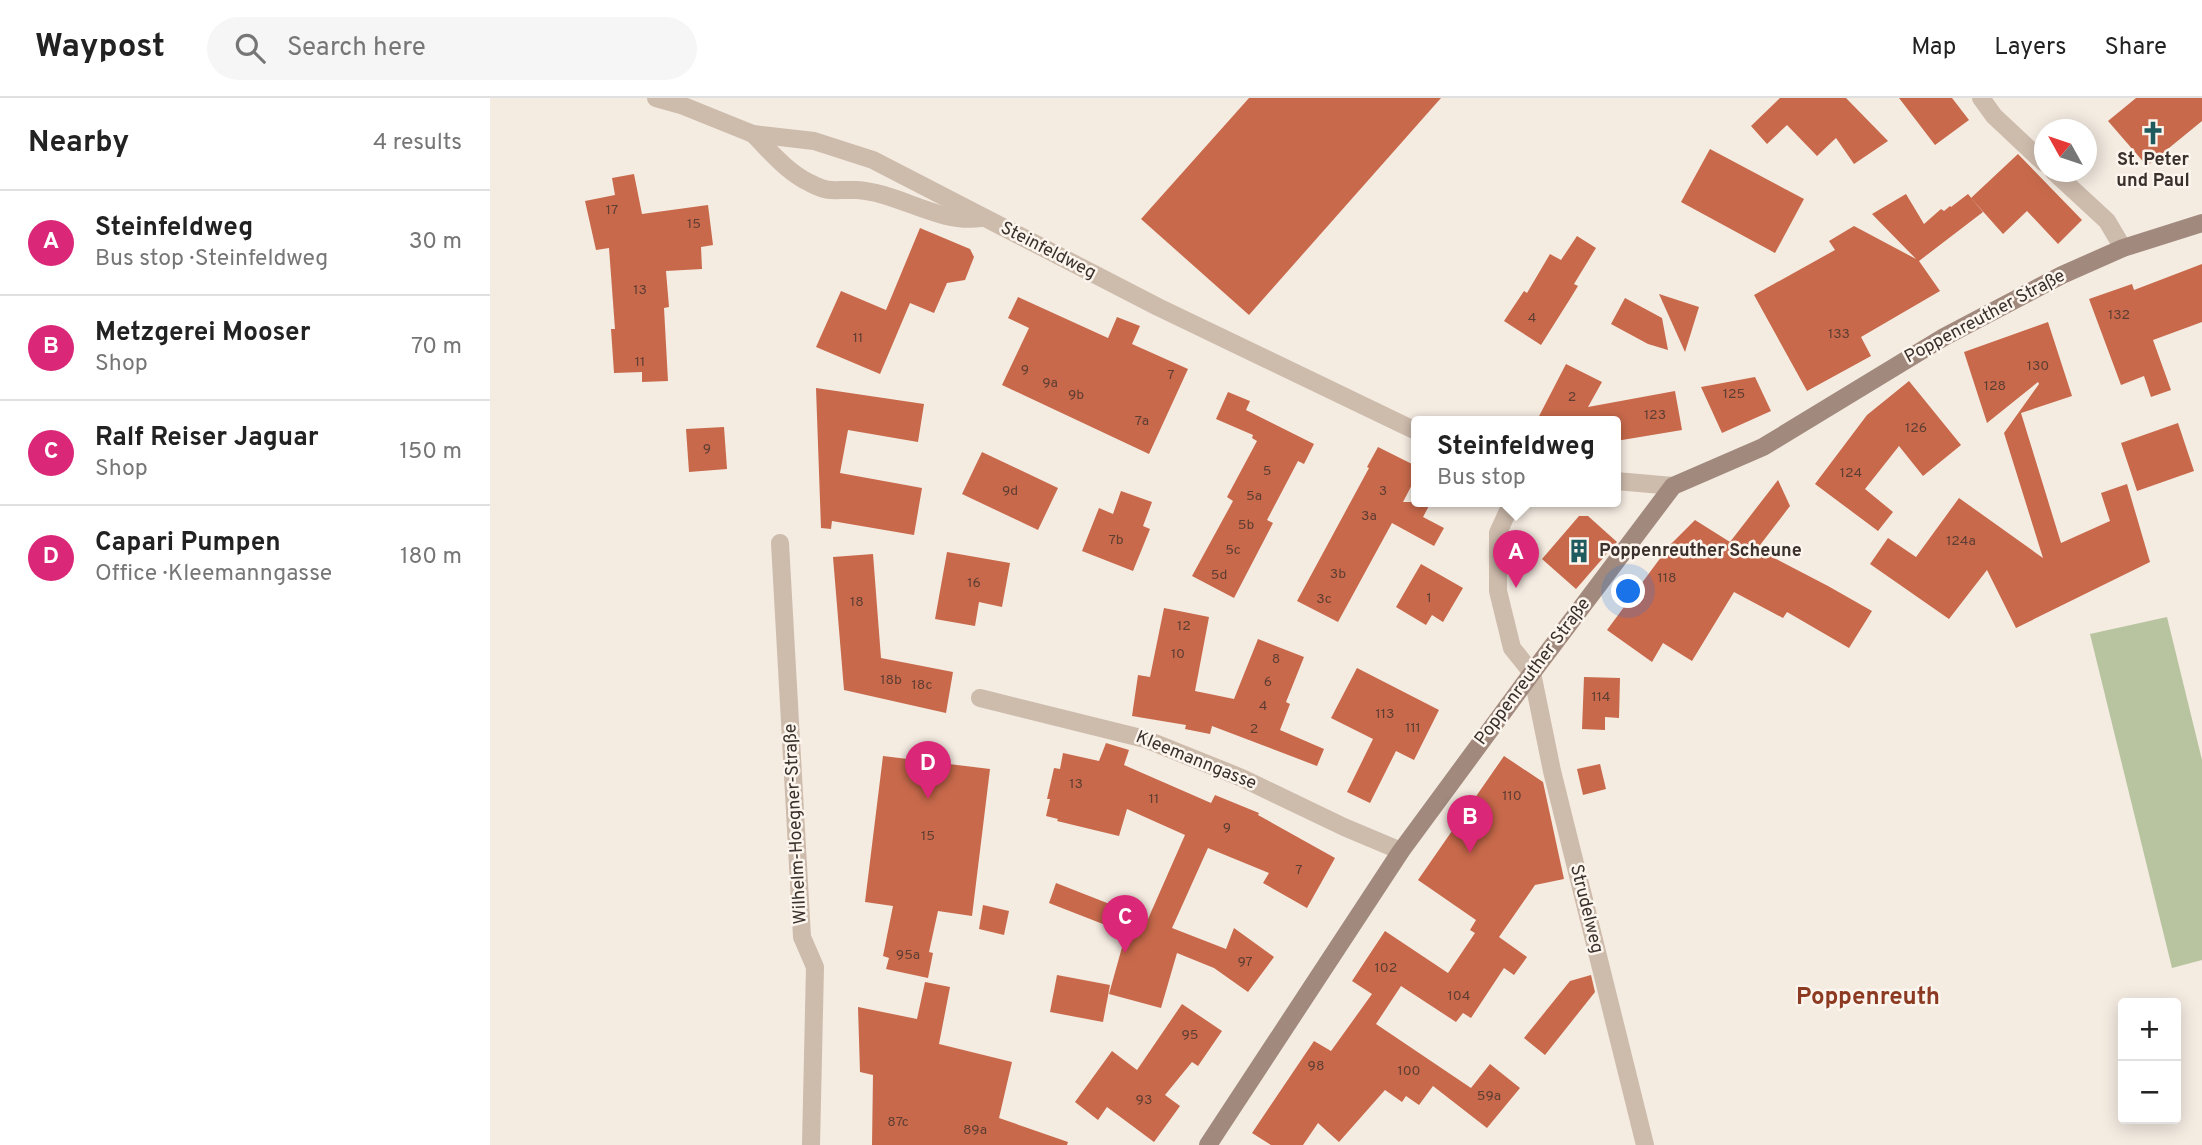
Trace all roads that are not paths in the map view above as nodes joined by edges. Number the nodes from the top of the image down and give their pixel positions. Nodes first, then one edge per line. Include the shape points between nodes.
1 (656, 98) edge
2 (1981, 98) edge
3 (753, 134) junction
4 (2034, 153) edge
5 (2065, 182) edge
6 (983, 218) junction
7 (2202, 223) edge
8 (2123, 248) junction
9 (1411, 429) edge
10 (1621, 481) edge
11 (1673, 486) junction
12 (1510, 507) edge
13 (780, 543) dead end
14 (1532, 673) junction
15 (980, 698) dead end
16 (1401, 851) junction
17 (811, 1145) edge
18 (1208, 1145) edge
19 (1645, 1145) edge

1 - 3 street, Steinfeldweg
2 - 4 street
3 - 6 street, Steinfeldweg via 814,141 873,160
3 - 6 street, Steinfeldweg via 796,175 831,192 856,190 969,220
5 - 8 street via 2106,220
6 - 9 street, Steinfeldweg
7 - 8 street, Poppenreuther Straße
8 - 11 street, Poppenreuther Straße via 1944,337 1763,447
10 - 11 street
11 - 14 street, Poppenreuther Straße
12 - 14 street via 1498,533 1498,591 1512,648
13 - 17 street, Wilhelm-Hoegner-Straße via 802,937 815,967
14 - 16 street, Poppenreuther Straße
14 - 19 street, Strudelweg
15 - 16 street, Kleemanngasse via 1145,739
16 - 18 street, Poppenreuther Straße

